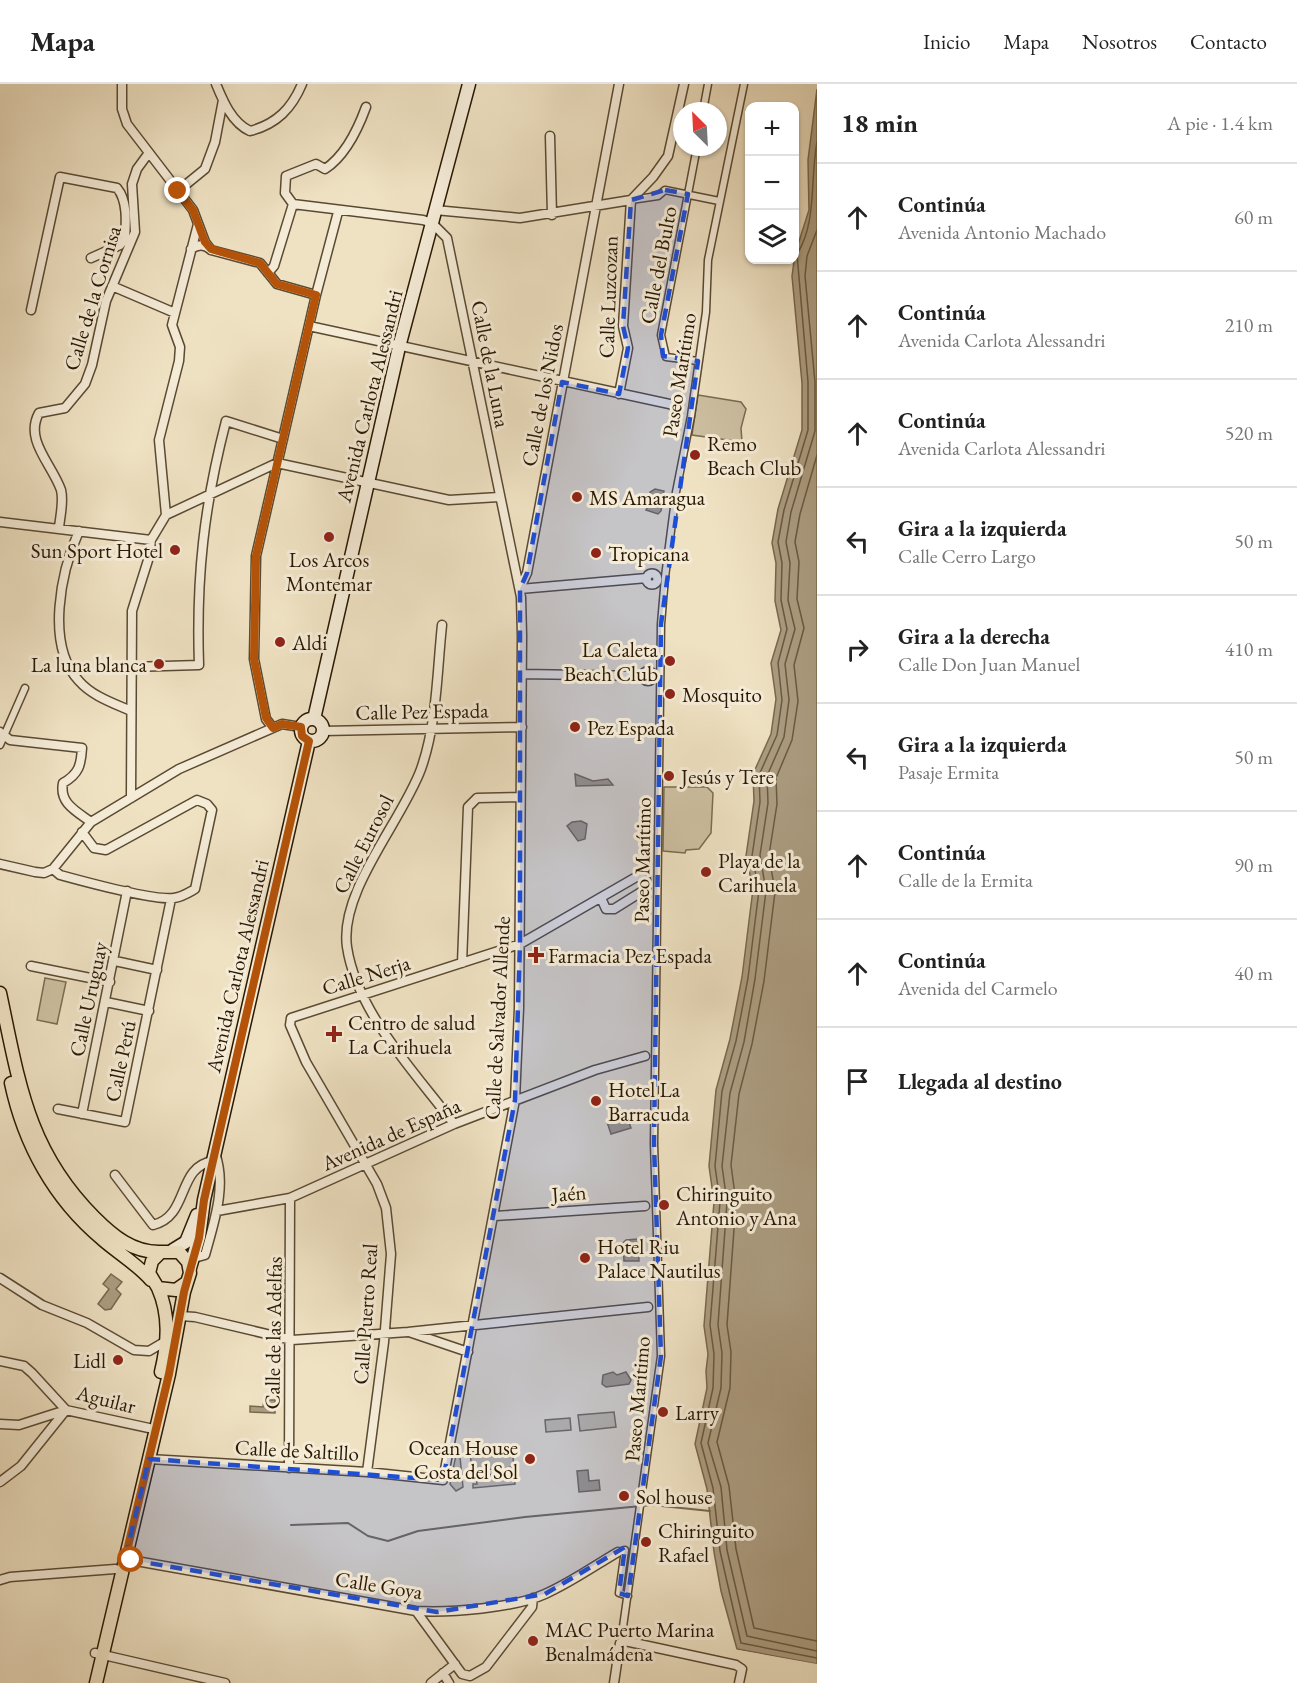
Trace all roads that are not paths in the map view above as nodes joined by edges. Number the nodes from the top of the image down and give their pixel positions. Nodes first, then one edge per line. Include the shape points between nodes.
1 (122, 84) edge
2 (216, 84) edge
3 (302, 84) edge
4 (469, 84) edge
5 (619, 84) edge
6 (684, 84) edge
7 (708, 84) edge
8 (744, 84) edge
9 (223, 100) junction
10 (705, 102) edge
11 (366, 107) dead end
12 (550, 136) dead end
13 (148, 154) junction
14 (695, 156) edge
15 (178, 191) junction
16 (688, 194) junction
17 (631, 200) junction
18 (719, 201) junction
19 (293, 204) junction
20 (596, 207) junction
21 (338, 212) junction
22 (552, 215) junction
23 (434, 216) junction
24 (198, 224) junction
25 (127, 240) junction
26 (191, 249) junction
27 (211, 249) junction
28 (91, 258) dead end
29 (268, 273) junction
30 (112, 286) junction
31 (316, 295) junction
32 (31, 310) dead end
33 (175, 313) junction
34 (309, 326) junction
35 (399, 347) junction
36 (472, 361) junction
37 (698, 362) junction
38 (562, 382) junction
39 (619, 394) junction
40 (674, 405) dead end
41 (283, 439) junction
42 (277, 463) junction
43 (367, 483) junction
44 (209, 493) junction
45 (499, 497) junction
46 (165, 515) junction
47 (0, 522) edge
48 (59, 528) junction
49 (80, 531) junction
50 (151, 540) junction
51 (647, 578) dead end
52 (520, 589) junction
53 (442, 625) dead end
54 (131, 667) junction
55 (522, 674) junction
56 (643, 676) dead end
57 (25, 688) dead end
58 (131, 711) junction
59 (314, 719) junction
60 (301, 727) junction
61 (273, 728) junction
62 (430, 728) junction
63 (522, 728) junction
64 (323, 731) junction
65 (2, 734) edge
66 (309, 741) junction
67 (0, 745) edge
68 (520, 797) junction
69 (131, 798) junction
70 (91, 822) junction
71 (82, 832) junction
72 (0, 864) edge
73 (53, 869) junction
74 (127, 891) junction
75 (601, 898) junction
76 (171, 899) junction
77 (520, 944) junction
78 (115, 962) junction
79 (462, 963) junction
80 (31, 966) dead end
81 (157, 970) junction
82 (110, 982) junction
83 (0, 993) edge
84 (364, 996) junction
85 (106, 1002) junction
86 (149, 1011) junction
87 (0, 1032) edge
88 (645, 1056) dead end
89 (515, 1100) junction
90 (58, 1109) dead end
91 (82, 1114) junction
92 (454, 1124) junction
93 (214, 1157) junction
94 (365, 1163) junction
95 (115, 1175) dead end
96 (290, 1198) junction
97 (204, 1200) junction
98 (645, 1206) dead end
99 (217, 1211) junction
100 (495, 1216) junction
101 (167, 1251) junction
102 (192, 1263) junction
103 (0, 1278) edge
104 (186, 1283) junction
105 (154, 1284) junction
106 (648, 1307) dead end
107 (180, 1316) junction
108 (473, 1323) junction
109 (408, 1332) junction
110 (385, 1333) junction
111 (292, 1340) junction
112 (166, 1341) junction
113 (149, 1351) junction
114 (468, 1352) junction
115 (0, 1360) edge
116 (163, 1366) junction
117 (66, 1410) junction
118 (0, 1424) edge
119 (149, 1428) junction
120 (149, 1459) junction
121 (290, 1468) junction
122 (367, 1472) junction
123 (443, 1479) joint
124 (0, 1482) edge
125 (135, 1502) junction
126 (618, 1552) joint
127 (125, 1559) junction
128 (115, 1569) junction
129 (0, 1580) edge
130 (628, 1596) junction
131 (533, 1598) junction
132 (416, 1611) junction
133 (625, 1641) junction
134 (99, 1654) junction
135 (455, 1664) junction
136 (443, 1673) junction
137 (88, 1683) edge
138 (96, 1683) edge
139 (225, 1683) edge
140 (431, 1683) edge
141 (449, 1683) edge
142 (614, 1683) edge
143 (739, 1683) edge

1 - 13 street via 122,109 127,124
2 - 9 street
3 - 9 street via 282,117 250,131 237,122
4 - 23 main road, Avenida Carlota Alessandri
5 - 20 street, Calle de los Nidos
6 - 17 street via 668,156
7 - 10 street
8 - 18 street, Paseo Marítimo
9 - 15 street via 205,169
11 - 19 street via 362,121 334,163 325,169 315,164 286,177 285,193
12 - 22 street
13 - 15 street
13 - 25 street, Calle de la Cornisa via 132,184 135,232
14 - 16 street, Calle del Bulto
15 - 24 street
16 - 17 street via 665,190 658,196
16 - 18 street
16 - 37 street, Calle del Bulto via 661,335 666,357
17 - 20 street
17 - 39 street, Calle Luzcozan via 623,326 628,348
18 - 37 street, Paseo Marítimo via 708,260 706,312
19 - 21 street
19 - 29 street via 274,266
20 - 22 street
20 - 38 street, Calle de los Nidos
21 - 23 street
21 - 31 street
22 - 23 street via 520,219
23 - 35 main road, Avenida Carlota Alessandri
23 - 36 street, Calle de la Luna via 447,238
24 - 26 street
24 - 27 street
25 - 28 street
25 - 30 street, Calle de la Cornisa
25 - 32 street via 122,194 117,188 60,177
26 - 27 street via 201,245
26 - 33 street
27 - 29 street via 260,263
29 - 31 street via 277,284
30 - 33 street
30 - 48 street, Calle de la Cornisa via 85,384 65,408 47,409 33,423 36,441 61,490
31 - 34 street
33 - 46 street via 172,325 180,347 179,361 159,440
34 - 35 street
34 - 41 street
35 - 36 street
35 - 43 main road, Avenida Carlota Alessandri
36 - 38 street
36 - 45 street, Calle de la Luna
37 - 130 street, Paseo Marítimo via 674,511 662,624 654,1133 661,1356
38 - 39 street
38 - 52 street, Calle de los Nidos via 527,573
39 - 40 street
41 - 42 street
41 - 44 street via 225,421
42 - 43 street
42 - 44 street
42 - 61 street via 256,556 253,635 259,693
43 - 45 street via 449,500
43 - 59 main road, Avenida Carlota Alessandri
44 - 46 street
44 - 54 street via 200,551 199,665
45 - 52 street, Calle de la Luna
46 - 50 street
47 - 48 street
48 - 49 street
49 - 50 street
49 - 58 street via 74,542 59,611 63,654 80,683 97,696
50 - 54 street via 132,611
51 - 52 street
52 - 55 street, Calle de Salvador Allende
53 - 62 street, Calle Eurosol
54 - 58 street
55 - 56 street
55 - 63 street, Calle de Salvador Allende
57 - 65 street
58 - 69 street
59 - 60 main road via 306,720
59 - 64 main road
60 - 61 street via 282,724
60 - 66 main road via 302,736
61 - 69 street via 179,769
62 - 63 street, Calle Pez Espada
62 - 64 street, Calle Pez Espada
62 - 84 street, Calle Eurosol via 421,768 350,905 347,945
63 - 68 street, Calle de Salvador Allende
64 - 66 main road via 319,739
65 - 67 street
65 - 70 street via 10,740 82,748 79,770 63,783 61,792 68,806
66 - 93 main road, Avenida Carlota Alessandri
68 - 77 street, Calle de Salvador Allende
68 - 79 street via 477,798 468,807
69 - 70 street
70 - 71 street
71 - 73 street
71 - 76 street via 94,848 106,850 197,800 202,801 212,810 195,889
72 - 73 street via 44,873
73 - 74 street
74 - 76 street
74 - 78 street, Calle Uruguay
75 - 75 street, Calle Nerja via 606,909 614,909 646,889 646,880 638,876
75 - 77 street, Calle Nerja
76 - 81 street, Calle Perú
77 - 79 street, Calle Nerja
77 - 89 street, Calle de Salvador Allende
78 - 81 street
78 - 82 street, Calle Uruguay
79 - 84 street, Calle Nerja
80 - 82 street
81 - 86 street, Calle Perú
82 - 85 street, Calle Uruguay
83 - 101 main road via 21,1092 55,1172 108,1231 138,1249
84 - 92 street, Calle Eurosol via 376,1020
84 - 94 street, Calle Nerja via 296,1015 290,1025 319,1088
85 - 86 street, Calle Perú
85 - 91 street, Calle Uruguay
86 - 91 street, Calle Perú via 125,1122
87 - 105 main road via 24,1131 48,1177 80,1218
88 - 89 street, Avenida de España
89 - 92 street, Avenida de España
89 - 100 street, Calle de Salvador Allende
90 - 91 street, Calle Perú
92 - 94 street, Avenida de España
93 - 95 street via 193,1169 171,1215 153,1225
93 - 97 main road, Avenida Carlota Alessandri
93 - 99 street via 221,1170
94 - 96 street, Avenida de España
94 - 110 street, Calle Puerto Real via 377,1185 387,1220 391,1254
96 - 99 street, Avenida de España
96 - 111 street, Calle de las Adelfas
97 - 101 main road, Avenida Carlota Alessandri via 186,1242
97 - 102 main road, Avenida Carlota Alessandri
98 - 100 street, Jaén
99 - 102 street via 205,1255
100 - 108 street, Calle de Salvador Allende
101 - 102 main road via 185,1256
101 - 105 main road via 152,1261
102 - 104 main road
103 - 113 street via 42,1305 87,1323 134,1350
104 - 105 main road via 176,1290
104 - 107 main road
105 - 112 main road via 166,1313
106 - 108 street
107 - 111 street
107 - 120 main road
108 - 109 street
108 - 114 street, Calle de Salvador Allende
109 - 110 street
109 - 114 street
110 - 111 street
110 - 122 street, Calle Puerto Real
111 - 121 street, Calle de las Adelfas
112 - 113 street
112 - 116 main road
113 - 116 street
114 - 123 street, Calle de Salvador Allende
115 - 117 street, Aguilar via 18,1364 32,1373
116 - 119 main road
117 - 118 street via 19,1425
117 - 119 street, Aguilar
117 - 124 street via 21,1466
119 - 125 main road
120 - 121 street, Calle de Saltillo
120 - 125 main road
121 - 122 street, Calle de Saltillo
122 - 123 street, Calle de Saltillo
125 - 127 main road
125 - 128 main road
126 - 130 street via 625,1550 619,1593
126 - 131 street, Calle Goya
127 - 132 street, Calle Goya
127 - 134 main road
128 - 129 street
128 - 134 main road
130 - 133 street, Paseo Marítimo via 622,1634
131 - 132 street, Calle Goya via 483,1608
131 - 135 street via 532,1606 478,1674 462,1674
132 - 135 street
133 - 142 street via 620,1642 617,1650
133 - 143 street via 736,1665 742,1669
134 - 137 main road
134 - 138 main road
134 - 139 street
135 - 136 street
136 - 140 street
136 - 141 street

